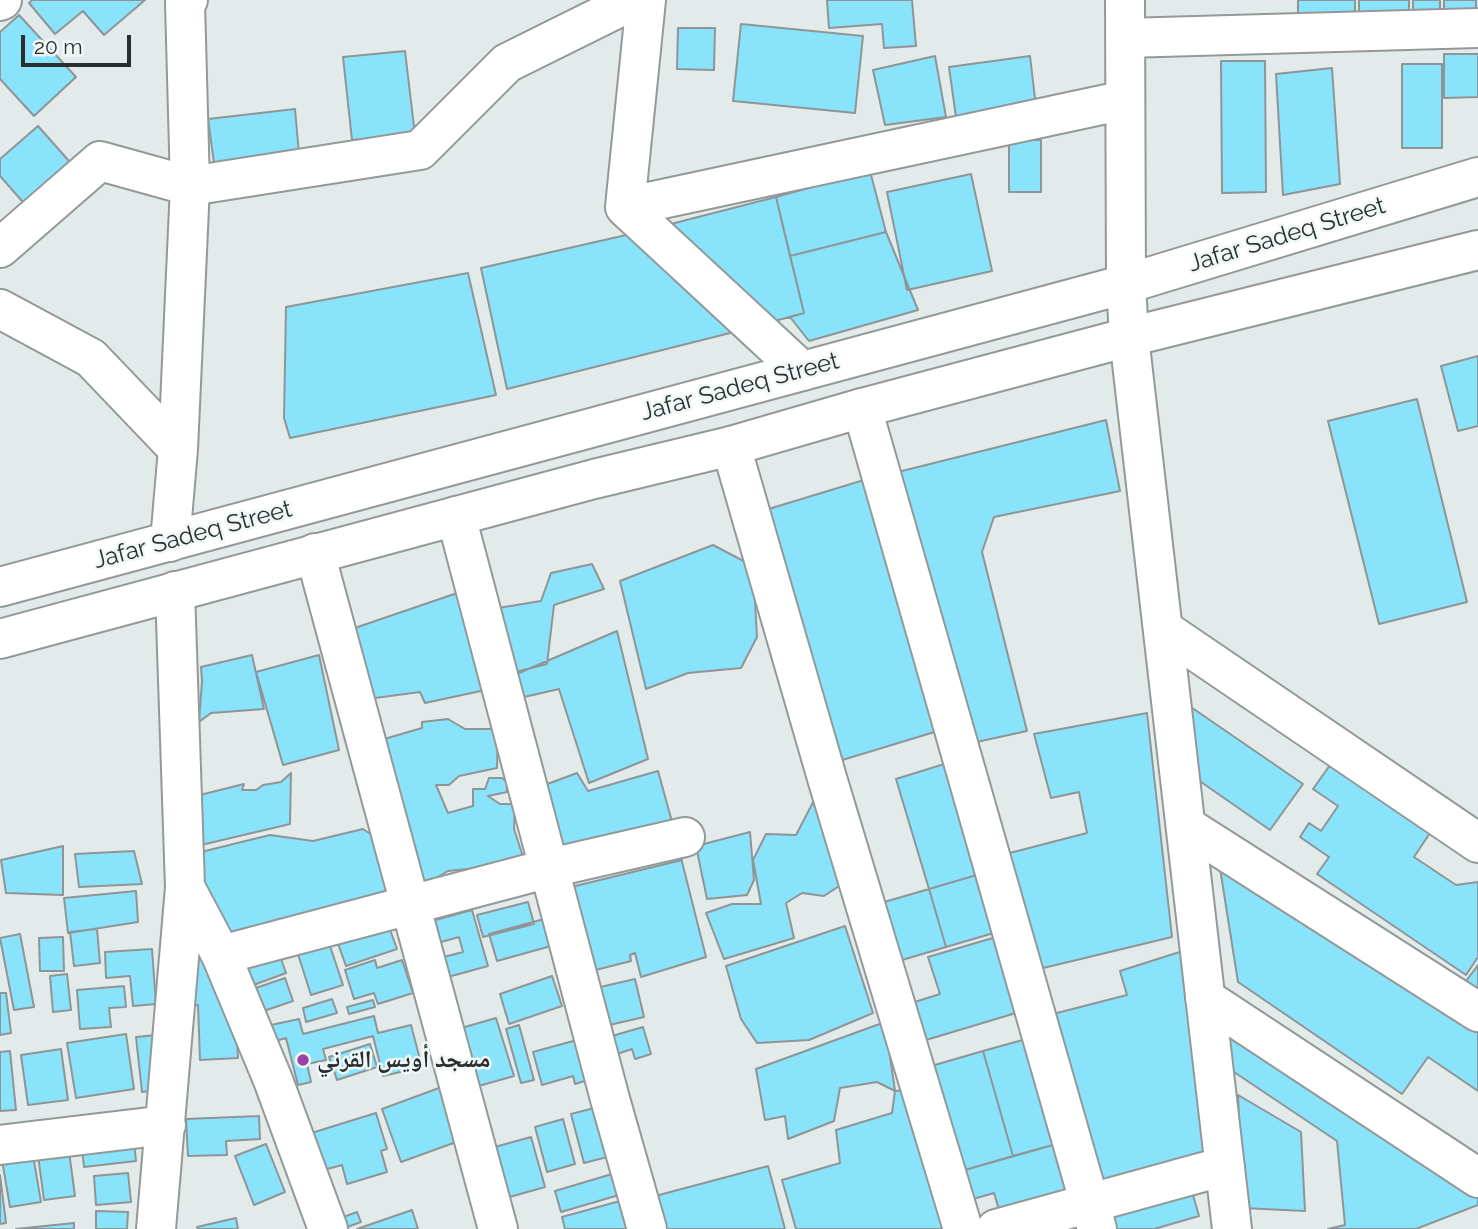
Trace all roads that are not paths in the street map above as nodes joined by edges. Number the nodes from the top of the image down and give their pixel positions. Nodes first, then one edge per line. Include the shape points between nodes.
1 (188, 0) edge
2 (634, 0) edge
3 (646, 0) edge
4 (1125, 0) edge
5 (1478, 28) edge
6 (1125, 38) junction
7 (1125, 100) junction
8 (1478, 177) edge
9 (190, 186) junction
10 (625, 207) junction
11 (4, 238) edge
12 (1478, 250) edge
13 (1126, 284) junction
14 (0, 309) edge
15 (1129, 337) junction
16 (802, 371) junction
17 (862, 408) junction
18 (731, 446) junction
19 (178, 449) junction
20 (456, 516) junction
21 (170, 542) junction
22 (315, 553) junction
23 (0, 587) edge
24 (175, 591) junction
25 (1163, 629) junction
26 (0, 639) edge
27 (1185, 826) junction
28 (685, 837) dead end
29 (1478, 843) edge
30 (550, 868) junction
31 (184, 887) junction
32 (412, 905) junction
33 (221, 956) junction
34 (1205, 998) junction
35 (1478, 1012) edge
36 (166, 1125) junction
37 (0, 1145) edge
38 (1225, 1166) junction
39 (1478, 1178) edge
40 (1093, 1216) edge
41 (156, 1229) edge
42 (328, 1229) edge
43 (498, 1229) edge
44 (647, 1229) edge
45 (963, 1229) edge
46 (996, 1229) edge
47 (1232, 1229) edge

1 - 9 street
2 - 9 street via 507,63 420,150
3 - 10 street
4 - 6 street
5 - 6 street
6 - 7 street
7 - 10 street
7 - 13 street
8 - 13 street, Jafar Sadeq Street
9 - 11 street via 100,161
9 - 19 street
10 - 16 street
12 - 15 street, Jafar Sadeq Street
13 - 15 street
13 - 16 street, Jafar Sadeq Street
14 - 19 street via 91,358
15 - 17 street, Jafar Sadeq Street
15 - 25 street
16 - 21 street, Jafar Sadeq Street
17 - 18 street, Jafar Sadeq Street
17 - 40 street
18 - 20 street, Jafar Sadeq Street
18 - 45 street
19 - 21 street
20 - 22 street, Jafar Sadeq Street
20 - 30 street
21 - 23 street, Jafar Sadeq Street
22 - 24 street, Jafar Sadeq Street
22 - 32 street
24 - 26 street, Jafar Sadeq Street
24 - 31 street
25 - 27 street
25 - 29 street
27 - 34 street
27 - 35 street
28 - 30 street
30 - 32 street
30 - 44 street
31 - 33 street
31 - 36 street
32 - 33 street
32 - 43 street
33 - 42 street
34 - 38 street
34 - 39 street
36 - 37 street
36 - 41 street
38 - 40 street
38 - 47 street
40 - 46 street

